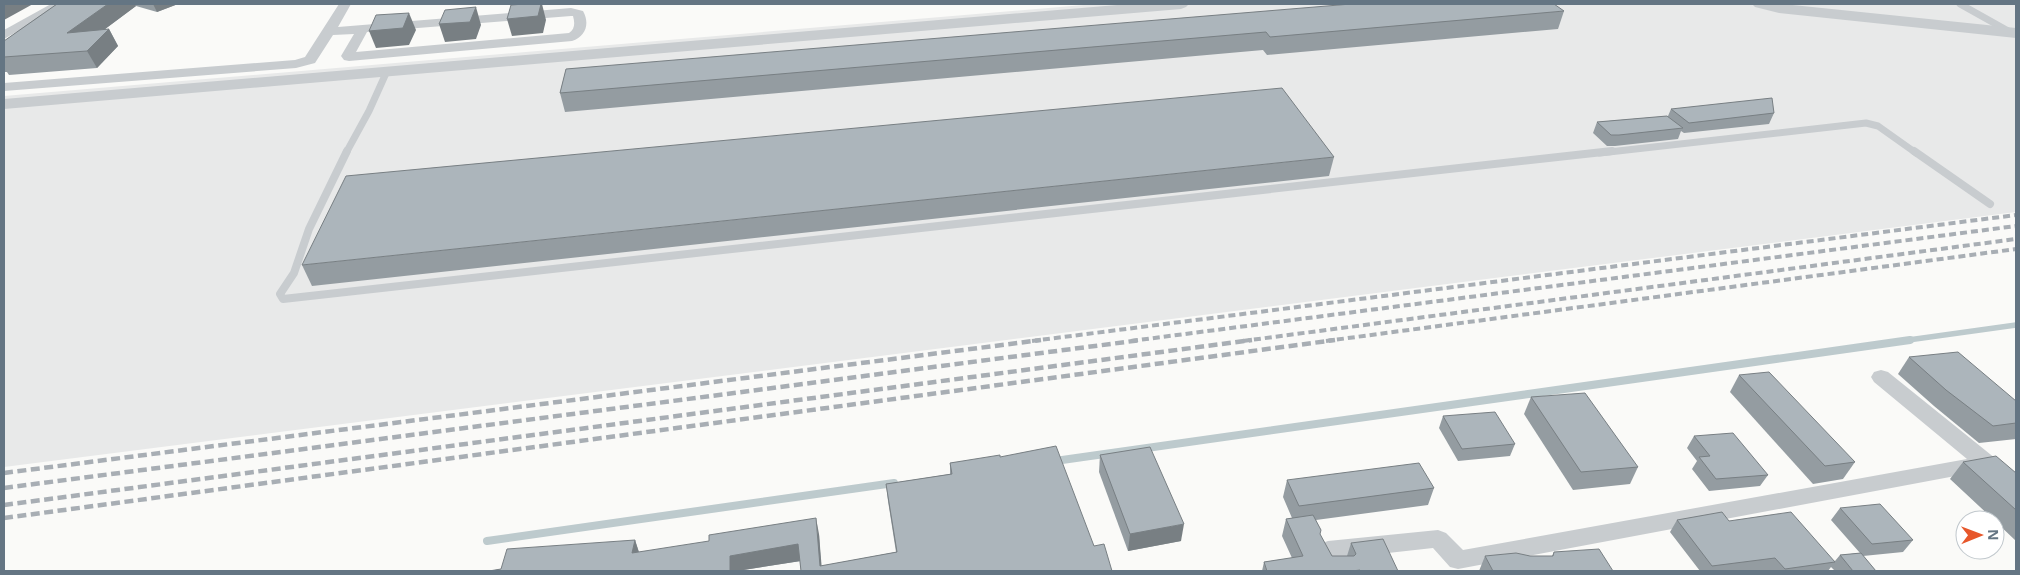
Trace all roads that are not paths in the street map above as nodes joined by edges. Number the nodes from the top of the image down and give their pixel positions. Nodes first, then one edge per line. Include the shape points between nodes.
1 (60, 4) edge
2 (345, 4) edge
3 (1181, 4) edge
4 (1760, 4) edge
5 (1960, 4) edge
6 (363, 29) junction
7 (329, 32) junction
8 (2015, 33) edge
9 (4, 35) edge
10 (388, 71) junction
11 (4, 87) edge
12 (4, 104) edge
13 (1990, 204) dead end
14 (1881, 377) dead end
15 (1986, 463) junction
16 (2016, 487) edge
17 (1521, 548) junction
18 (1338, 571) edge
19 (1534, 571) edge

1 - 9 street
2 - 7 street
3 - 10 street
4 - 8 street
5 - 8 lane
6 - 6 street via 349,58 572,37 582,24 579,14 572,12
6 - 7 street
7 - 11 street via 310,60 296,64
10 - 12 street
10 - 13 lane via 334,175 294,273 280,294 283,299 1866,123 1878,126
14 - 15 street
15 - 16 street
15 - 17 street
17 - 18 street via 1458,560 1438,539 1328,550
17 - 19 street

